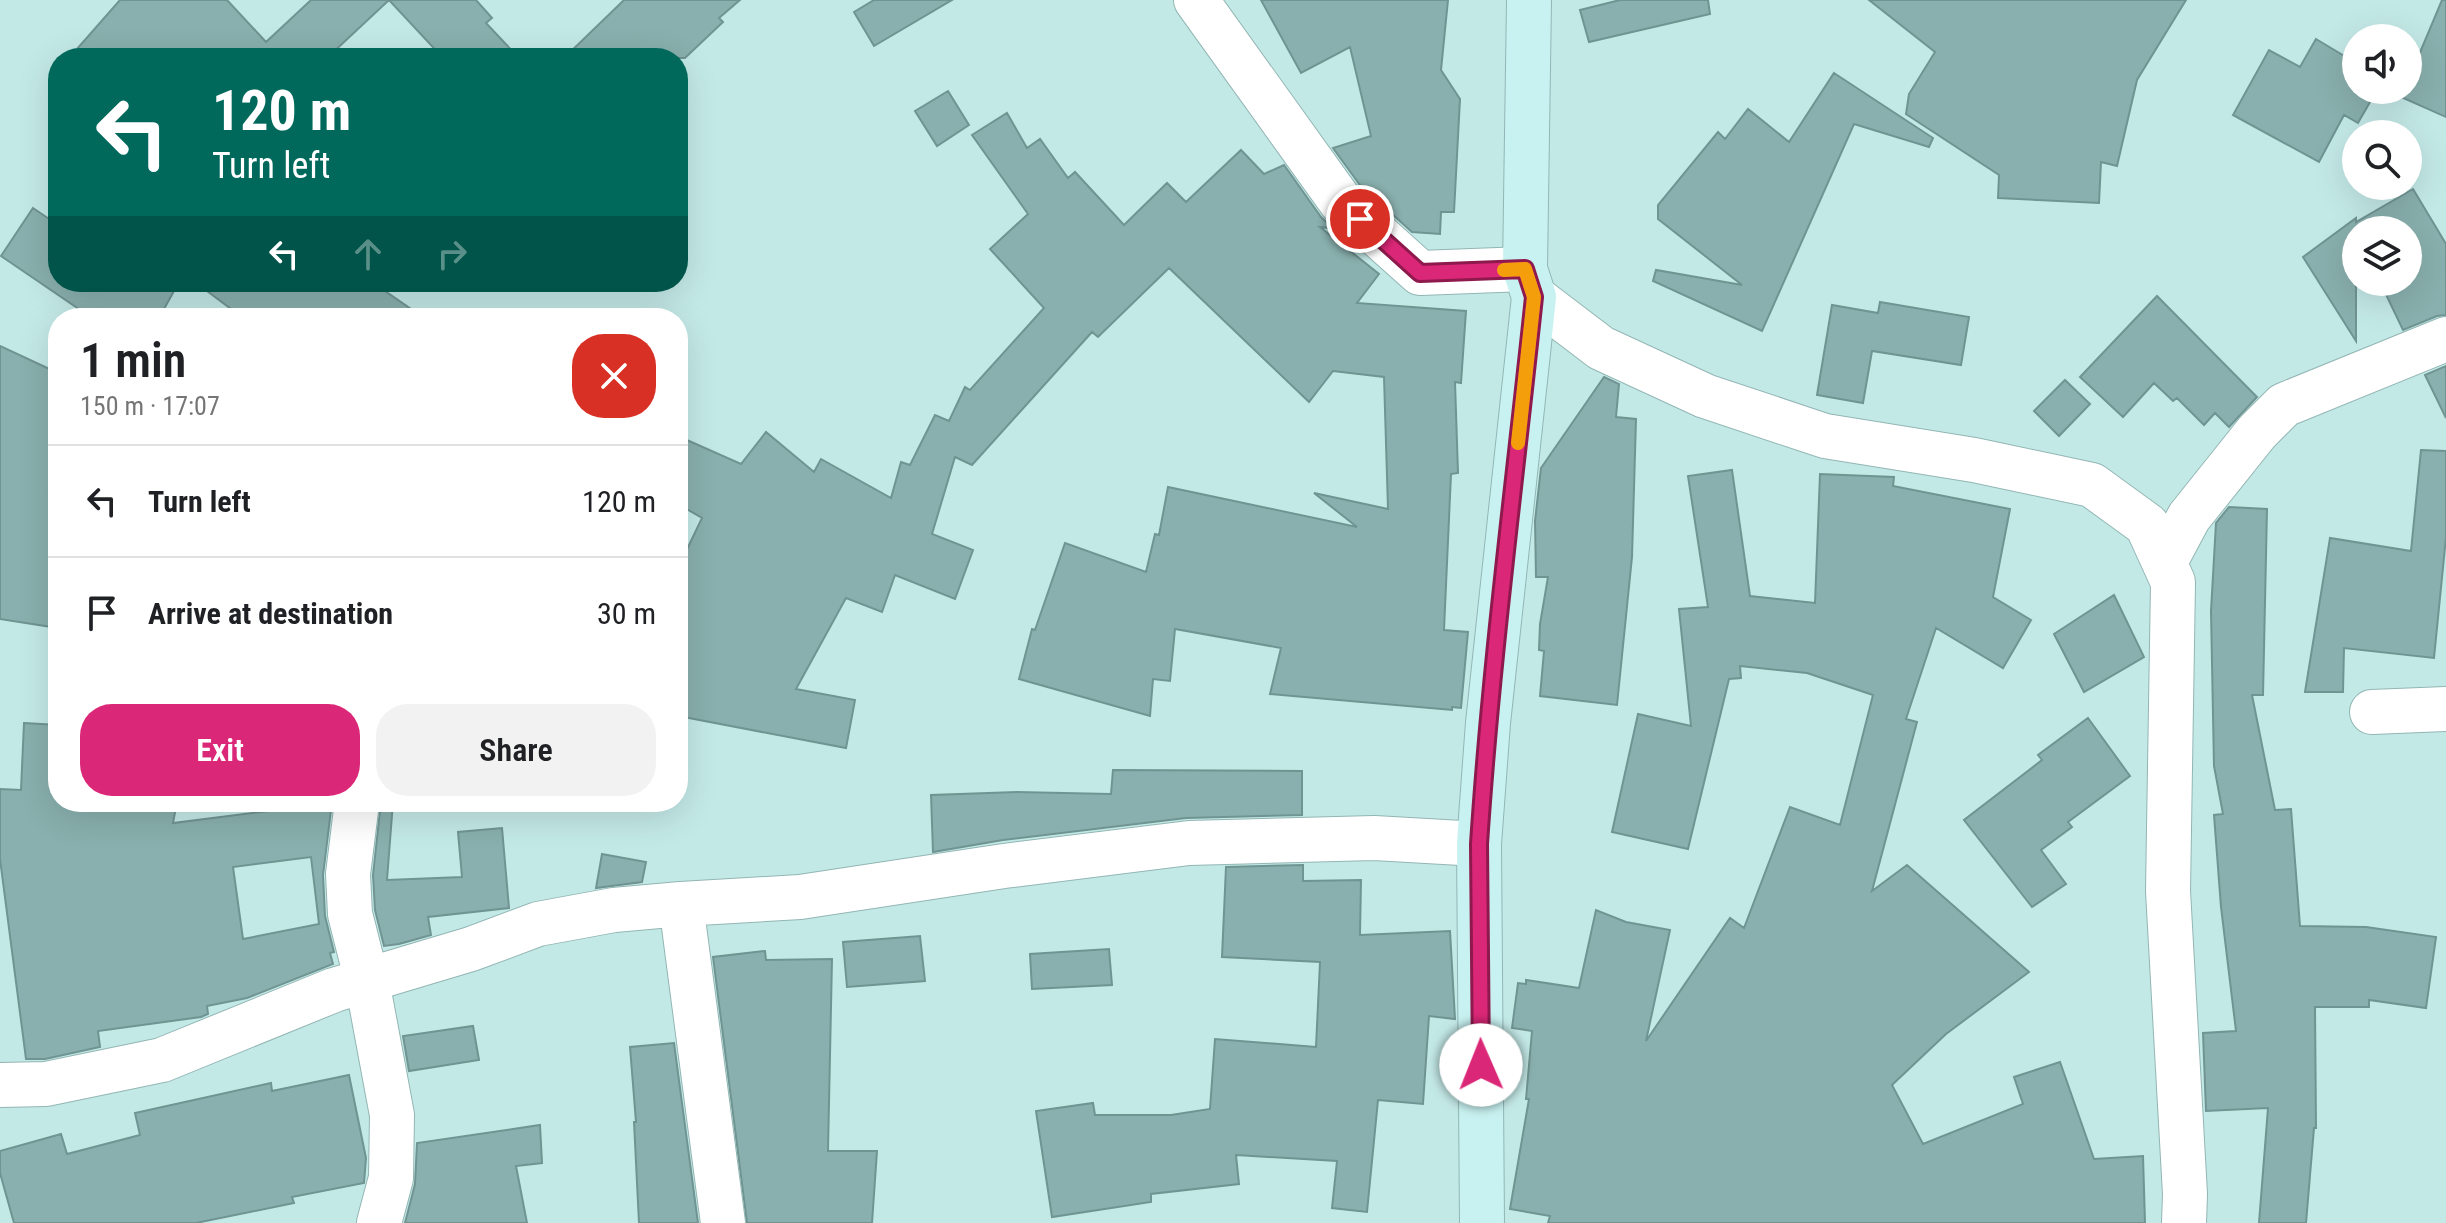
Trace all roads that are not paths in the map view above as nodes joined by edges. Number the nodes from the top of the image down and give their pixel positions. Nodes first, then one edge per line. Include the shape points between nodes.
1 (1196, 0) edge
2 (1529, 0) edge
3 (1530, 283) junction
4 (2446, 339) edge
5 (2165, 562) junction
6 (2446, 709) edge
7 (2372, 712) dead end
8 (356, 812) edge
9 (1479, 844) junction
10 (681, 904) junction
11 (367, 981) junction
12 (0, 1085) edge
13 (379, 1223) edge
14 (723, 1223) edge
15 (1482, 1223) edge
16 (2184, 1223) edge

1 - 3 street via 1341,202 1420,273
2 - 3 street
3 - 5 street via 1601,348 1705,396 1825,436 2092,485 2147,525
3 - 9 street
4 - 5 street via 2284,405 2189,517
5 - 16 street via 2173,582 2168,891
6 - 7 street
8 - 11 street via 348,874 350,914
9 - 10 street via 1374,838 1189,843 800,897
9 - 15 street
10 - 11 street via 538,924
10 - 14 street
11 - 12 street via 162,1060 46,1084
11 - 13 street via 392,1115 391,1178

